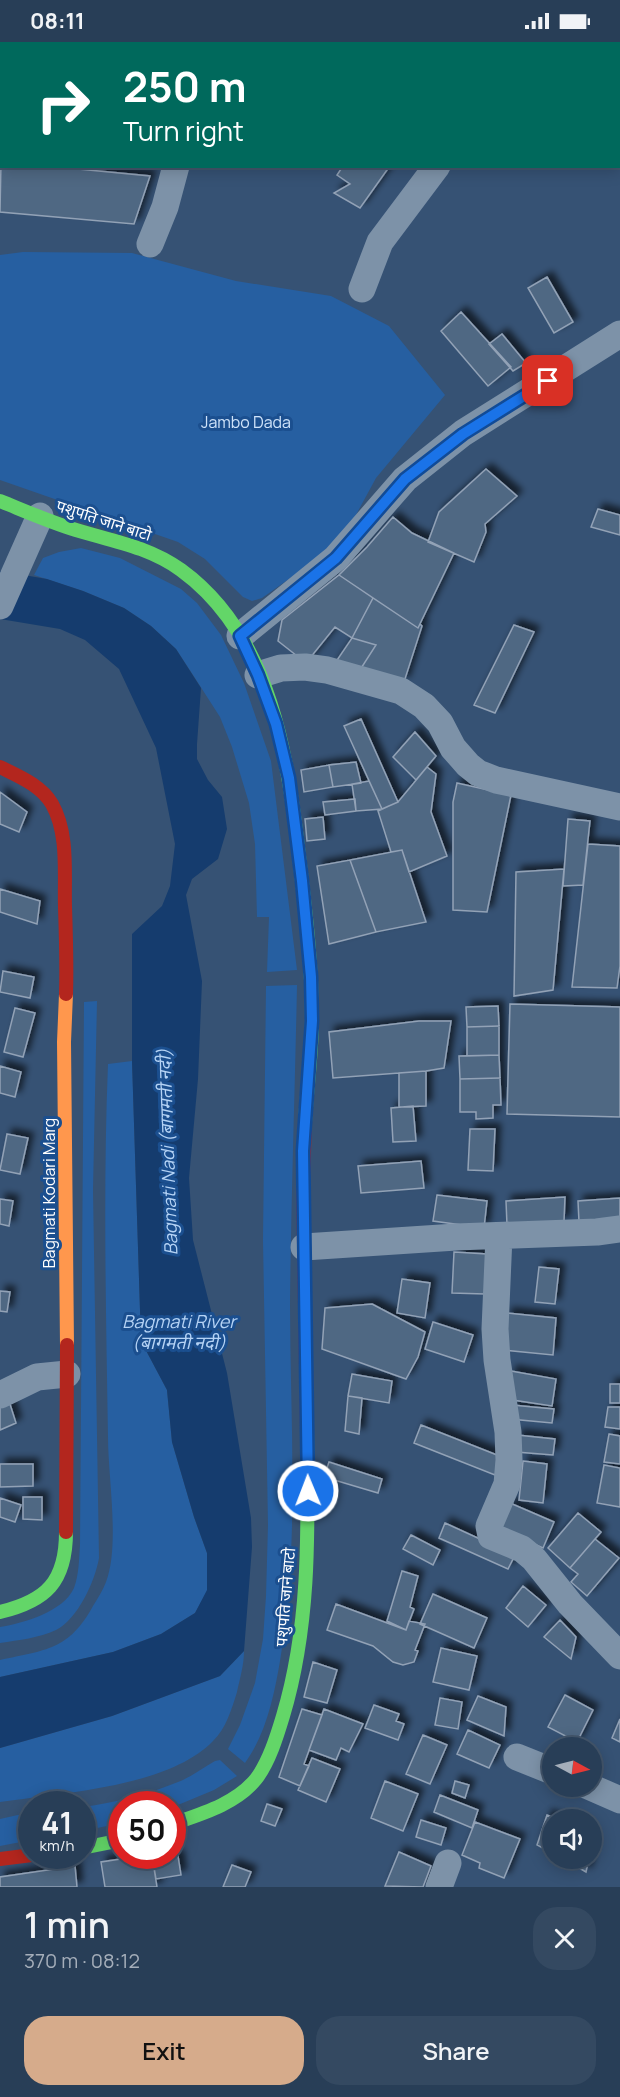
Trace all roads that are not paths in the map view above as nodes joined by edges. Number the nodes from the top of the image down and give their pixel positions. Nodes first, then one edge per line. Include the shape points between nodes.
1 (175, 168) edge
2 (436, 168) edge
3 (150, 244) dead end
4 (362, 289) dead end
5 (620, 334) edge
6 (0, 501) edge
7 (40, 516) junction
8 (0, 606) edge
9 (240, 636) junction
10 (258, 675) junction
11 (0, 767) edge
12 (620, 807) edge
13 (620, 1228) edge
14 (499, 1236) junction
15 (304, 1247) junction
16 (67, 1374) junction
17 (0, 1395) edge
18 (0, 1612) edge
19 (620, 1656) edge
20 (517, 1757) dead end
21 (542, 1767) edge
22 (602, 1792) edge
23 (620, 1800) edge
24 (186, 1818) edge
25 (18, 1856) edge
26 (0, 1858) edge

1 - 3 street
2 - 4 street via 380,242
5 - 9 street via 463,434 405,479 336,558
6 - 7 main road, पशुपति जाने बाटो
7 - 8 street
7 - 9 main road, पशुपति जाने बाटो via 143,548 175,566 198,583
9 - 10 main road, पशुपति जाने बाटो
10 - 12 street via 281,668 305,667 401,691 440,723 453,748 478,773
10 - 15 main road, पशुपति जाने बाटो via 276,724 289,778 311,977 312,1021 303,1151
11 - 16 main road, Bagmati Kodari Marg via 39,790 51,803 62,840 68,996 64,1042
13 - 14 street
14 - 15 street
14 - 19 street via 495,1329 509,1460 507,1484 489,1526 491,1536 522,1549 534,1559
15 - 24 main road, पशुपति जाने बाटो via 308,1514 300,1636 290,1690 274,1743 256,1780 228,1801
16 - 17 street via 37,1377
16 - 18 main road, Bagmati Kodari Marg via 66,1538 62,1563 56,1581 35,1601
20 - 21 street
22 - 23 street
25 - 26 main road

